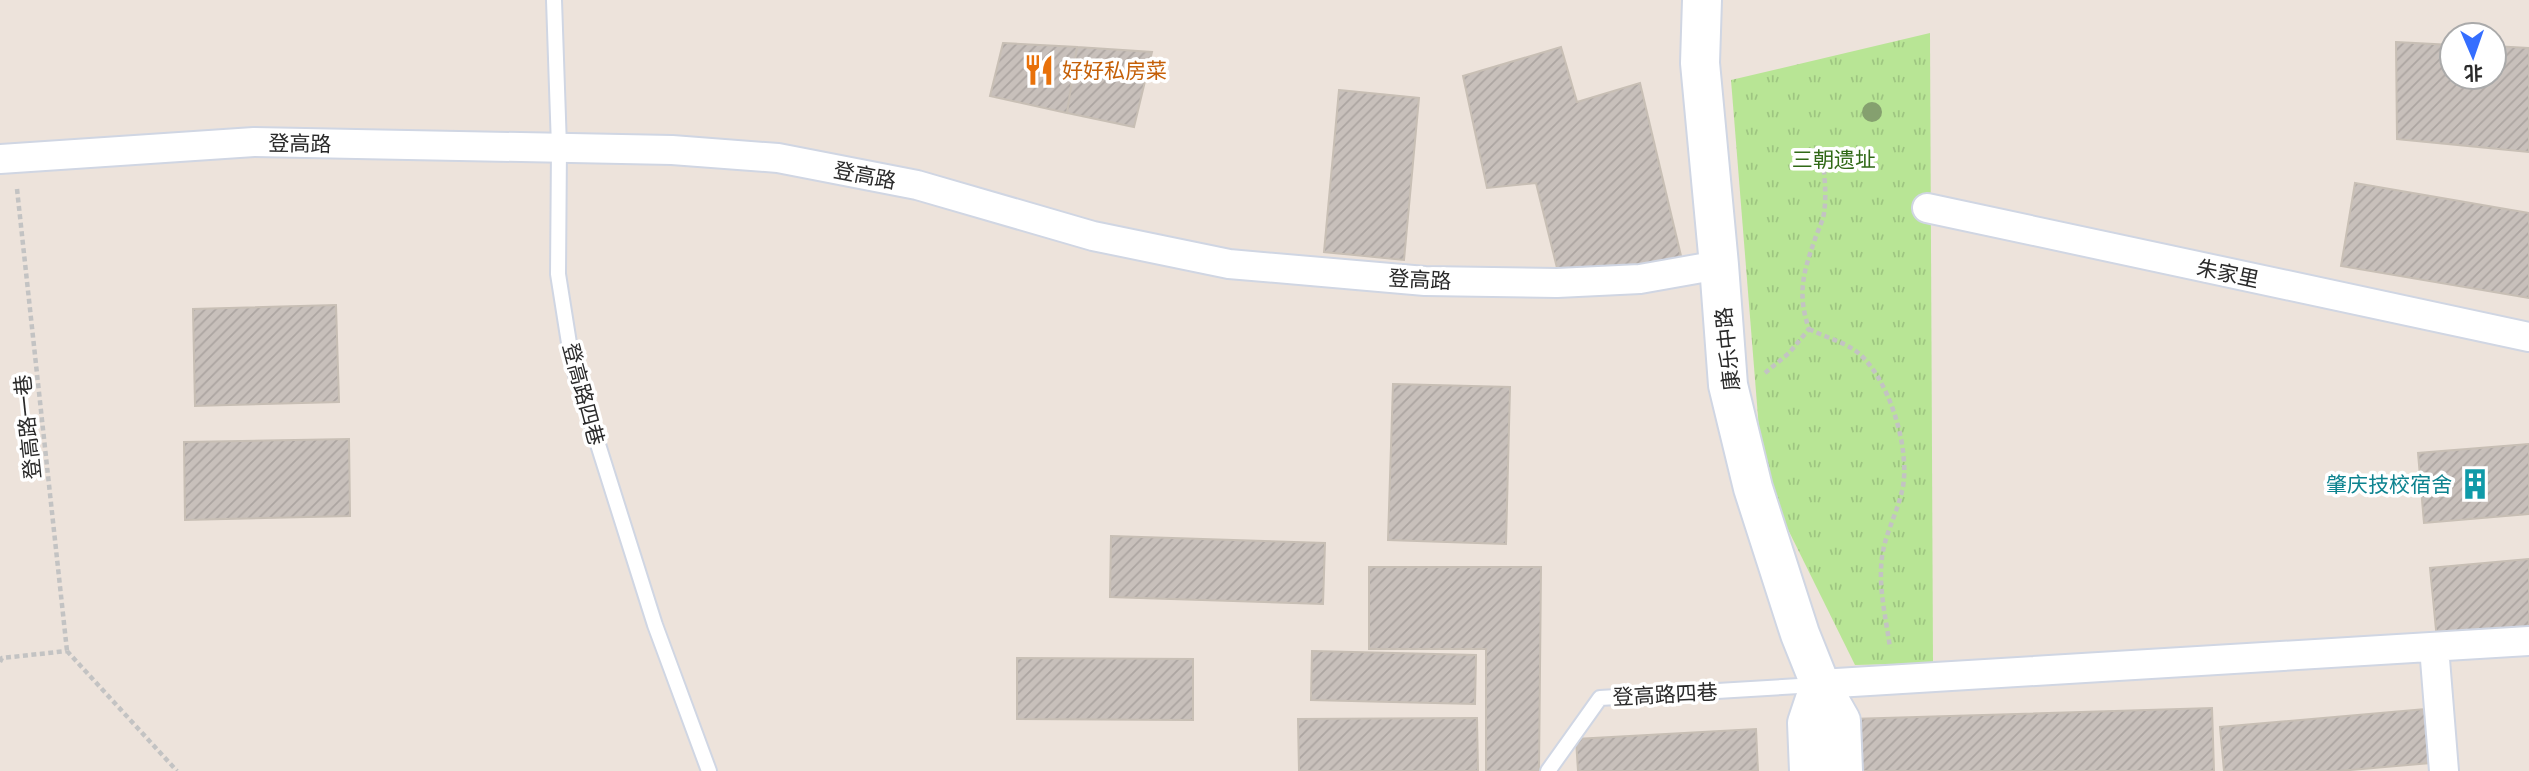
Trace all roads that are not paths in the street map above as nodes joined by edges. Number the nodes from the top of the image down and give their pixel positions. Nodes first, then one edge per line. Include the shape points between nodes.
1 (554, 0) edge
2 (1702, 0) edge
3 (559, 147) junction
4 (7, 158) edge
5 (1927, 208) dead end
6 (1719, 265) junction
7 (2529, 337) edge
8 (2529, 641) edge
9 (2434, 648) junction
10 (1820, 684) junction
11 (709, 771) edge
12 (1548, 771) edge
13 (1809, 771) edge
14 (1843, 771) edge
15 (2445, 771) edge

1 - 3 lane, 登高路四巷
2 - 6 street, 康乐中路 via 1700,63
3 - 4 street, 登高路 via 254,142
3 - 6 street, 登高路 via 778,158 917,185 1093,236 1229,264 1424,281 1557,283 1640,279
3 - 11 lane, 登高路四巷 via 558,274 572,362 655,625
5 - 7 street, 朱家里
6 - 10 street, 康乐中路 via 1728,384 1753,488
8 - 9 street
9 - 10 street
9 - 15 street
10 - 12 lane, 登高路四巷 via 1600,698
10 - 13 street via 1807,723
10 - 14 street, 康乐中路 via 1841,721

